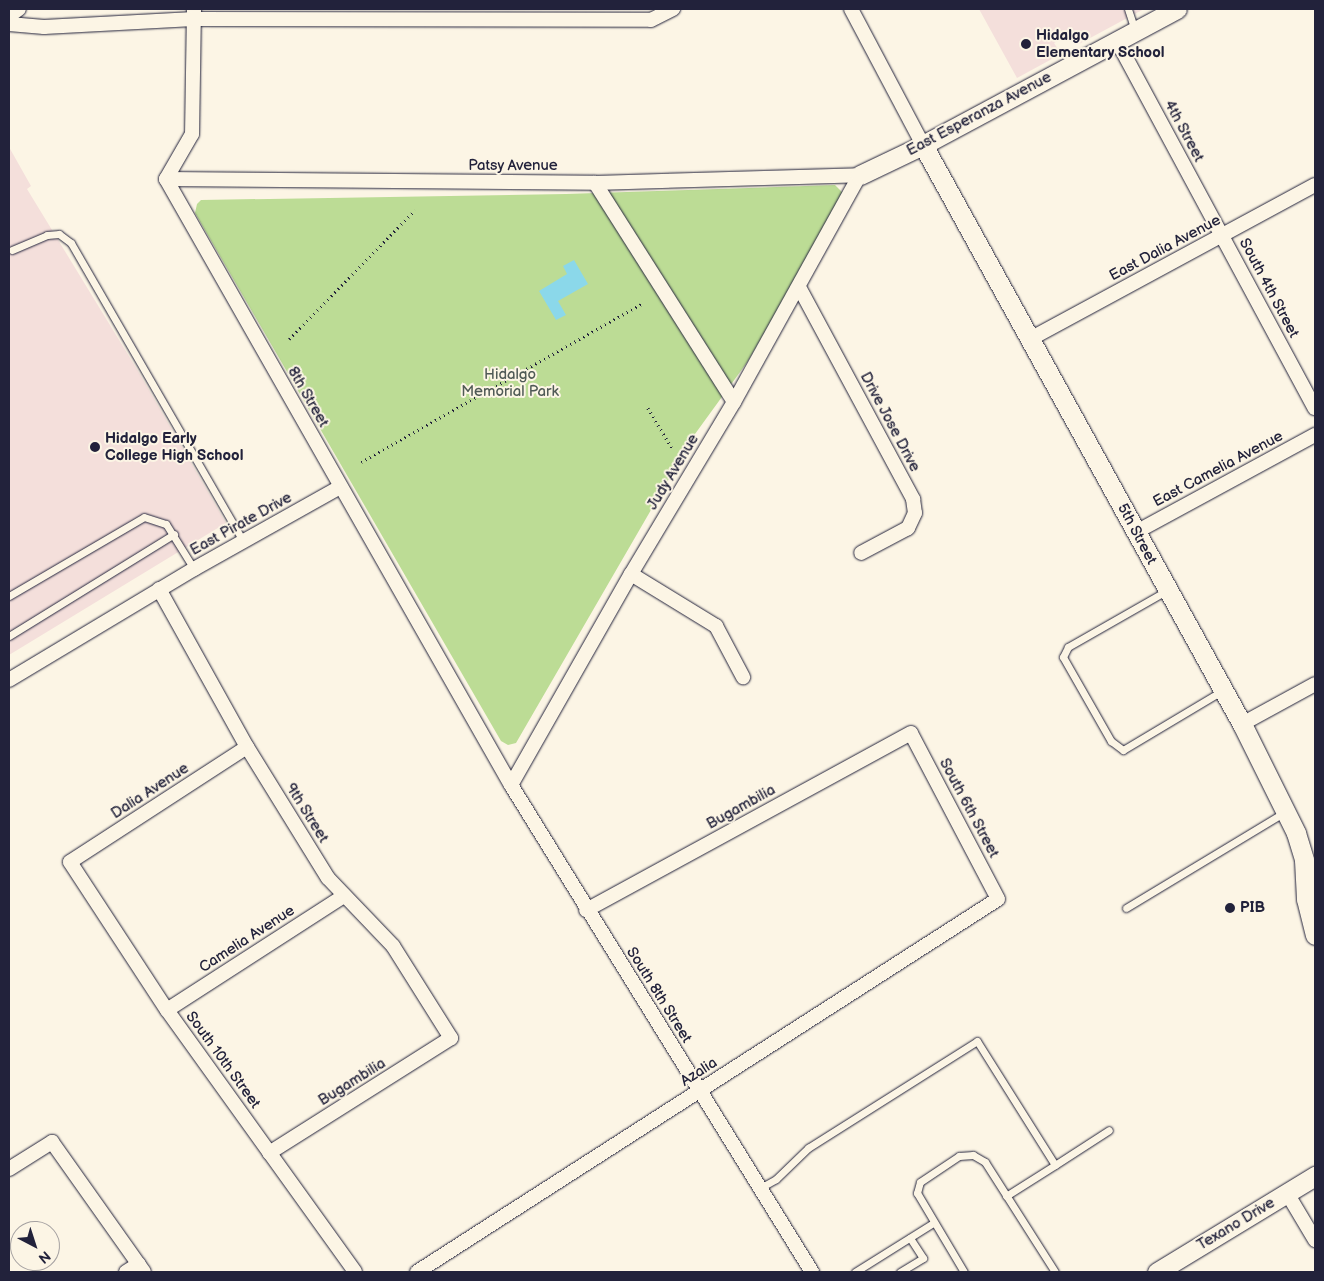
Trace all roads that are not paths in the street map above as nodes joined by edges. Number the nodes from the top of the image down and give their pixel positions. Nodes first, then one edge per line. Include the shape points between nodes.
1 (19, 9) edge
2 (851, 9) edge
3 (1128, 9) edge
4 (1177, 9) edge
5 (672, 10) edge
6 (194, 14) edge
7 (9, 16) edge
8 (9, 24) edge
9 (1135, 31) junction
10 (1117, 41) junction
11 (924, 144) junction
12 (860, 175) junction
13 (166, 179) junction
14 (595, 183) junction
15 (1315, 185) edge
16 (1223, 236) junction
17 (12, 250) dead end
18 (799, 286) junction
19 (1030, 339) junction
20 (734, 402) junction
21 (1315, 408) edge
22 (1315, 435) edge
23 (340, 487) junction
24 (1136, 532) junction
25 (174, 534) junction
26 (243, 541) junction
27 (861, 553) dead end
28 (194, 569) junction
29 (631, 574) junction
30 (159, 589) junction
31 (1168, 590) junction
32 (9, 596) edge
33 (9, 636) edge
34 (743, 677) dead end
35 (9, 680) edge
36 (1315, 684) edge
37 (1222, 690) junction
38 (1242, 724) junction
39 (911, 733) joint
40 (247, 747) junction
41 (511, 785) junction
42 (1285, 812) junction
43 (70, 862) joint
44 (344, 896) junction
45 (998, 899) joint
46 (1126, 908) dead end
47 (586, 910) junction
48 (1314, 927) edge
49 (167, 1010) junction
50 (451, 1038) joint
51 (700, 1090) junction
52 (1109, 1130) dead end
53 (269, 1153) junction
54 (1055, 1165) junction
55 (9, 1169) edge
56 (1315, 1176) edge
57 (760, 1188) junction
58 (1288, 1192) junction
59 (1006, 1196) junction
60 (933, 1223) junction
61 (910, 1238) junction
62 (1315, 1240) edge
63 (142, 1268) edge
64 (126, 1272) edge
65 (355, 1272) edge
66 (417, 1272) edge
67 (812, 1272) edge
68 (855, 1272) edge
69 (900, 1272) edge
70 (964, 1272) edge
71 (1055, 1272) edge
72 (1157, 1272) edge

1 - 7 street
2 - 11 street
3 - 9 lane
4 - 9 street, East Esperanza Avenue
5 - 6 street via 651,20
6 - 8 street via 44,27
6 - 13 street via 192,134
9 - 10 street, East Esperanza Avenue
10 - 11 street, East Esperanza Avenue
10 - 16 street, 4th Street
11 - 12 street, East Esperanza Avenue
11 - 19 street, 5th Street
12 - 14 street, Patsy Avenue
12 - 18 street, Judy Avenue
13 - 14 street, Patsy Avenue
13 - 23 street, 8th Street
14 - 20 street
15 - 16 street, East Dalia Avenue
16 - 19 street, East Dalia Avenue
16 - 21 street, South 4th Street
17 - 26 lane via 47,235 59,234 71,243
18 - 20 street, Judy Avenue
18 - 27 street, Drive Jose Drive via 913,499 915,513 908,528
19 - 24 street, 5th Street
20 - 29 street, Judy Avenue
22 - 24 street, East Camelia Avenue
23 - 26 street, East Pirate Drive
23 - 41 street, 8th Street
24 - 31 street, 5th Street
25 - 28 lane
25 - 32 lane via 157,518 144,517
25 - 33 lane
26 - 28 street, East Pirate Drive
28 - 30 street, East Pirate Drive
29 - 34 street via 716,626
29 - 41 street, Judy Avenue
30 - 35 street, East Pirate Drive
30 - 40 street, 9th Street
31 - 37 street, 5th Street
31 - 37 lane via 1068,647 1063,658 1111,741 1123,750
36 - 38 street
37 - 38 street, 5th Street
38 - 42 street, 5th Street
39 - 45 street, South 6th Street
39 - 47 street, Bugambilia
40 - 43 street, Dalia Avenue
40 - 44 street, 9th Street via 328,878
41 - 47 street, South 8th Street
42 - 46 lane
42 - 48 street, 5th Street via 1304,860 1306,899
43 - 49 street, South 10th Street
44 - 49 street, Camelia Avenue
44 - 50 street, 9th Street via 393,946
45 - 51 street, Azalia
47 - 51 street, South 8th Street
49 - 53 street, South 10th Street
50 - 53 street, Bugambilia
51 - 57 street, South 8th Street
51 - 66 street, Azalia
52 - 54 lane
53 - 65 street, South 10th Street
54 - 57 lane via 977,1041 808,1148 776,1179
54 - 59 lane
55 - 63 street via 52,1142
56 - 58 street, Texano Drive
57 - 67 street, South 8th Street
58 - 62 street
58 - 72 street, Texano Drive
59 - 60 lane via 985,1162 973,1155 959,1156 920,1182 917,1193
59 - 71 lane
60 - 61 lane
60 - 70 lane
61 - 68 lane
61 - 69 lane via 923,1258
63 - 64 street

